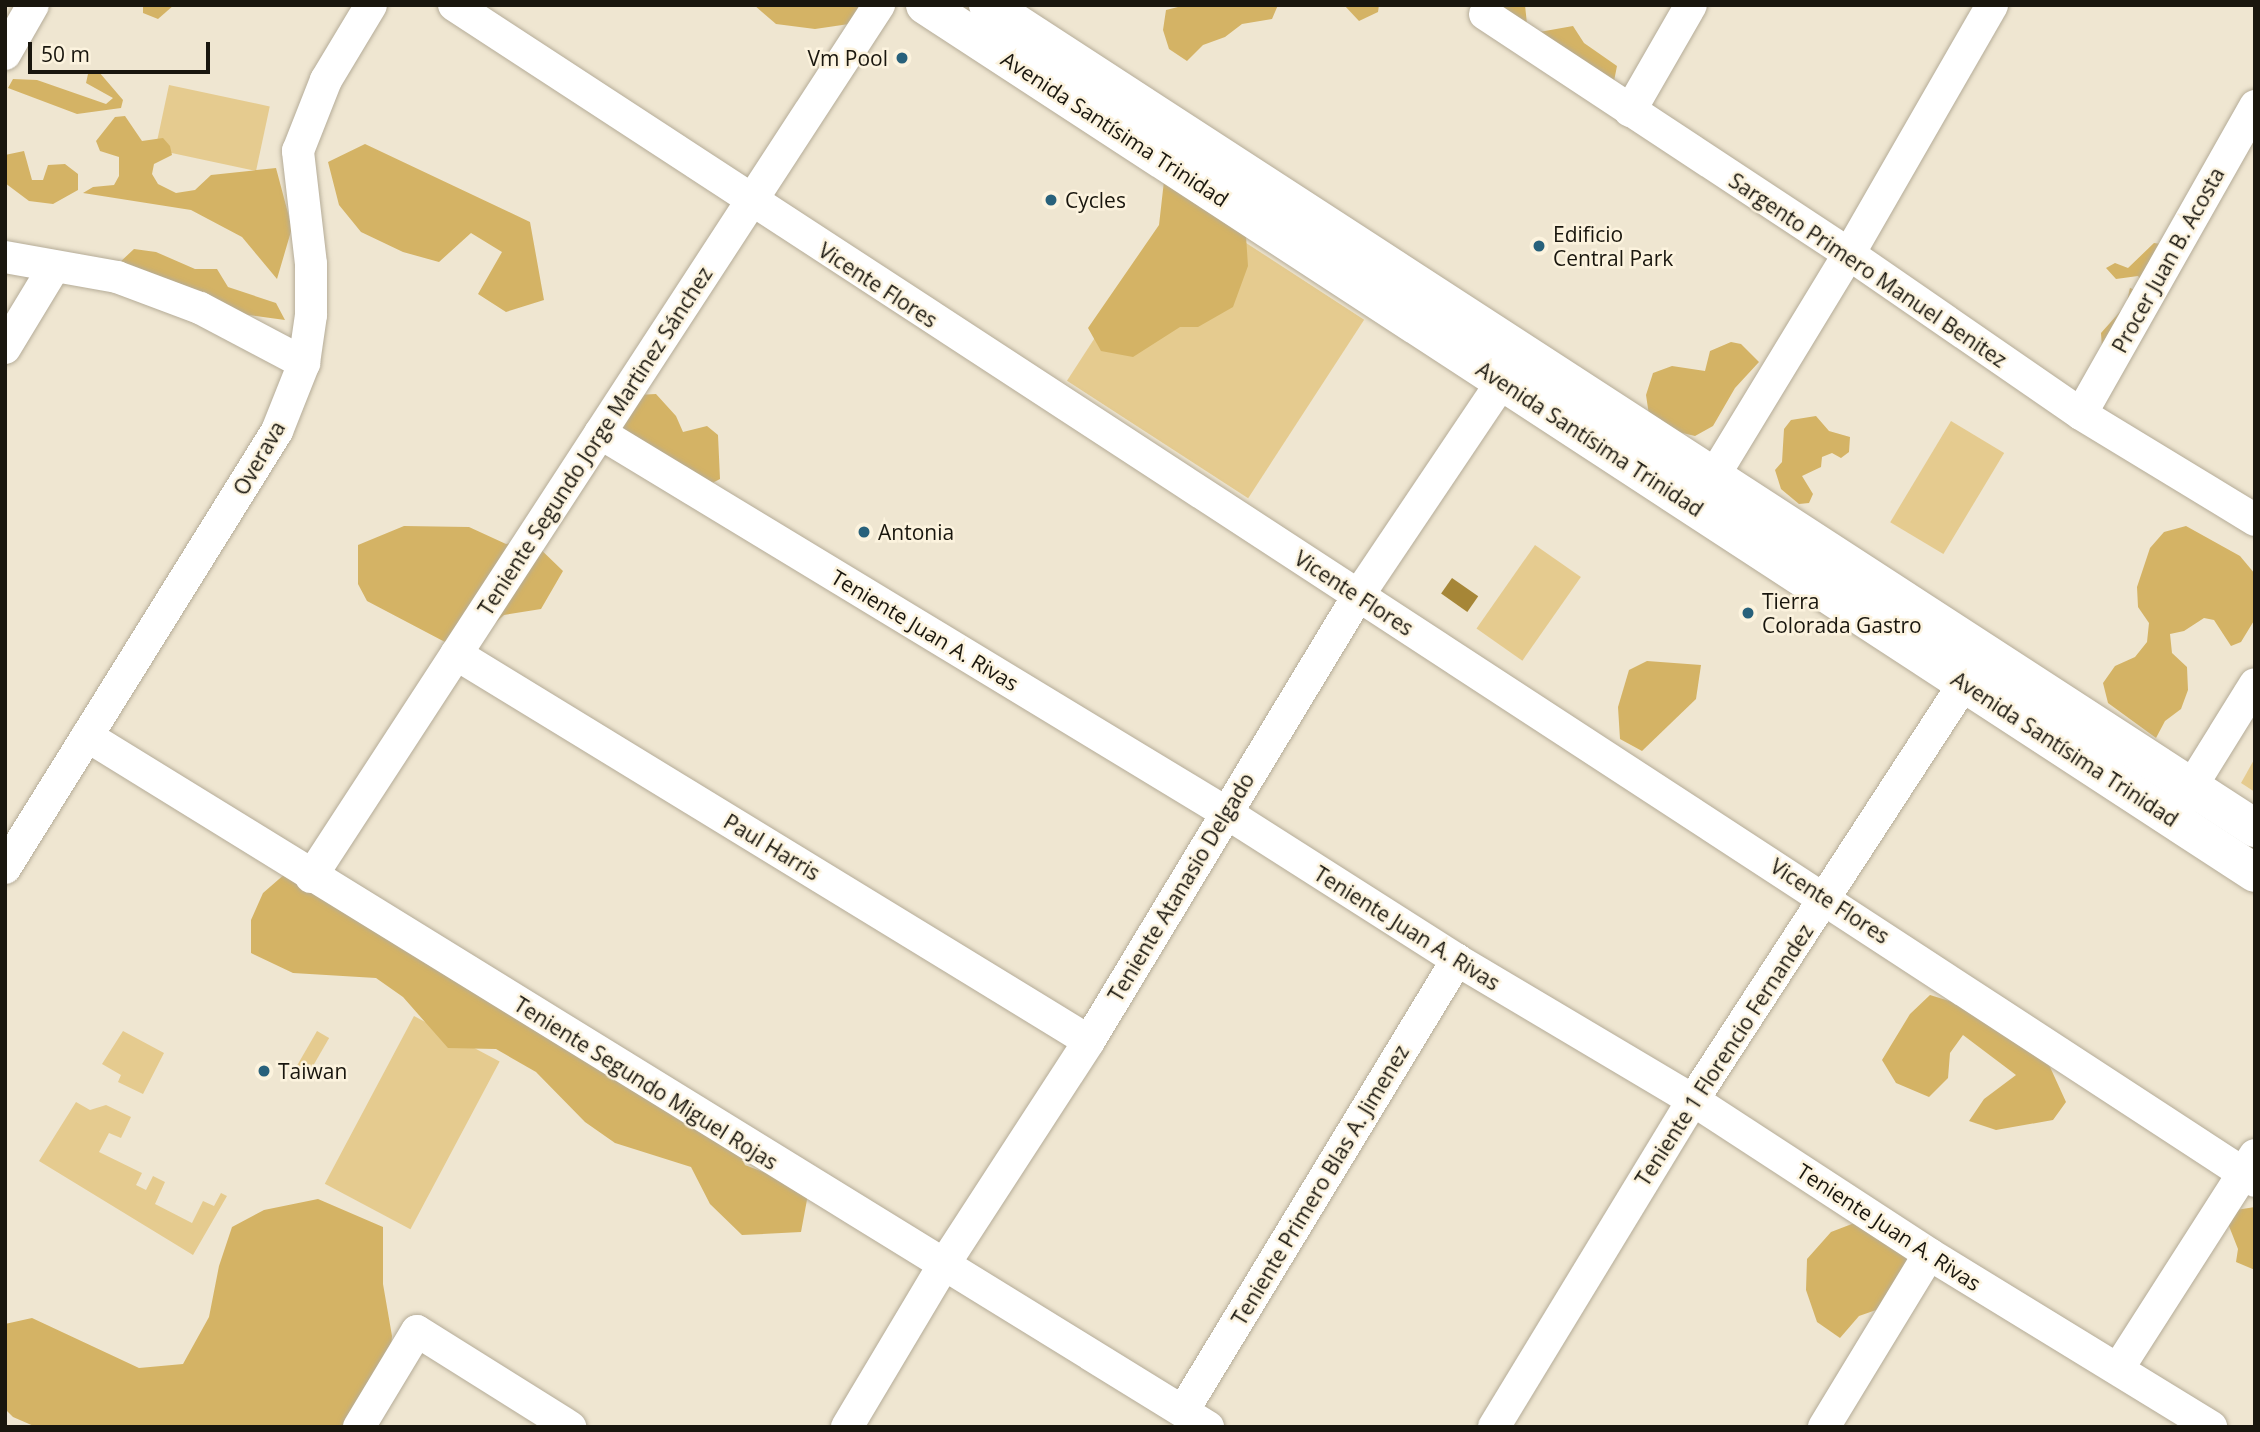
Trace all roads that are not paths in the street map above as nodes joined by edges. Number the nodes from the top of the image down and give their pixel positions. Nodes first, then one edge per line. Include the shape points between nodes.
1 (33, 5) edge
2 (370, 5) edge
3 (454, 5) edge
4 (878, 5) edge
5 (925, 5) edge
6 (988, 5) edge
7 (1691, 5) edge
8 (1992, 5) edge
9 (1485, 14) dead end
10 (5, 54) edge
11 (2255, 106) edge
12 (1630, 111) junction
13 (750, 202) junction
14 (1849, 254) junction
15 (5, 257) edge
16 (54, 267) junction
17 (5, 348) edge
18 (304, 363) junction
19 (1512, 367) junction
20 (2081, 414) junction
21 (600, 433) junction
22 (1704, 492) junction
23 (2255, 520) edge
24 (1358, 596) junction
25 (456, 654) junction
26 (1974, 668) junction
27 (2255, 684) edge
28 (87, 736) junction
29 (2181, 802) junction
30 (1225, 812) junction
31 (2255, 828) edge
32 (6, 867) edge
33 (2255, 873) edge
34 (311, 877) junction
35 (1825, 898) junction
36 (1457, 960) junction
37 (1088, 1041) junction
38 (1693, 1100) junction
39 (2251, 1170) edge
40 (1929, 1254) junction
41 (943, 1266) junction
42 (2118, 1369) junction
43 (1196, 1419) edge
44 (359, 1427) edge
45 (570, 1427) edge
46 (847, 1427) edge
47 (1494, 1427) edge
48 (1824, 1427) edge
49 (2211, 1427) edge

1 - 10 street
2 - 18 street, Overava via 326,80 298,151 311,264 311,315
3 - 13 street, Vicente Flores
4 - 13 street, Teniente Segundo Jorge Martinez Sánchez
5 - 19 main road, Avenida Santísima Trinidad
6 - 19 main road, Avenida Santísima Trinidad
7 - 12 street
8 - 14 street
9 - 12 street, Sargento Primero Manuel Benitez
11 - 20 street, Procer Juan B. Acosta
12 - 14 street, Sargento Primero Manuel Benitez
13 - 21 street, Teniente Segundo Jorge Martinez Sánchez
13 - 24 street, Vicente Flores
14 - 20 street, Sargento Primero Manuel Benitez
14 - 22 street
15 - 16 street
16 - 17 street
16 - 18 street via 117,277 200,308
18 - 28 street, Overava via 277,431
19 - 22 main road, Avenida Santísima Trinidad
19 - 24 street, Teniente Atanasio Delgado
20 - 23 street, Sargento Primero Manuel Benitez
21 - 25 street, Teniente Segundo Jorge Martinez Sánchez
21 - 30 street, Teniente Juan A. Rivas
22 - 26 main road, Avenida Santísima Trinidad
24 - 30 street, Teniente Atanasio Delgado
24 - 35 street, Vicente Flores
25 - 34 street, Teniente Segundo Jorge Martinez Sánchez
25 - 37 street, Paul Harris
26 - 29 main road, Avenida Santísima Trinidad
26 - 35 street, Teniente 1 Florencio Fernandez
27 - 29 street
28 - 32 street, Overava
28 - 34 street, Teniente Segundo Miguel Rojas
29 - 31 main road, Avenida Santísima Trinidad
29 - 33 main road, Avenida Santísima Trinidad
30 - 36 street, Teniente Juan A. Rivas
30 - 37 street, Teniente Atanasio Delgado
34 - 41 street, Teniente Segundo Miguel Rojas
35 - 38 street, Teniente 1 Florencio Fernandez
35 - 39 street, Vicente Flores
36 - 38 street, Teniente Juan A. Rivas
36 - 43 street, Teniente Primero Blas A. Jimenez
37 - 41 street, Teniente Atanasio Delgado
38 - 40 street, Teniente Juan A. Rivas
38 - 47 street, Teniente 1 Florencio Fernandez
39 - 42 street
40 - 42 street, Teniente Juan A. Rivas
40 - 48 street
41 - 43 street, Teniente Segundo Miguel Rojas
41 - 46 street, Teniente Atanasio Delgado
42 - 49 street, Teniente Juan A. Rivas
44 - 45 street via 417,1331

